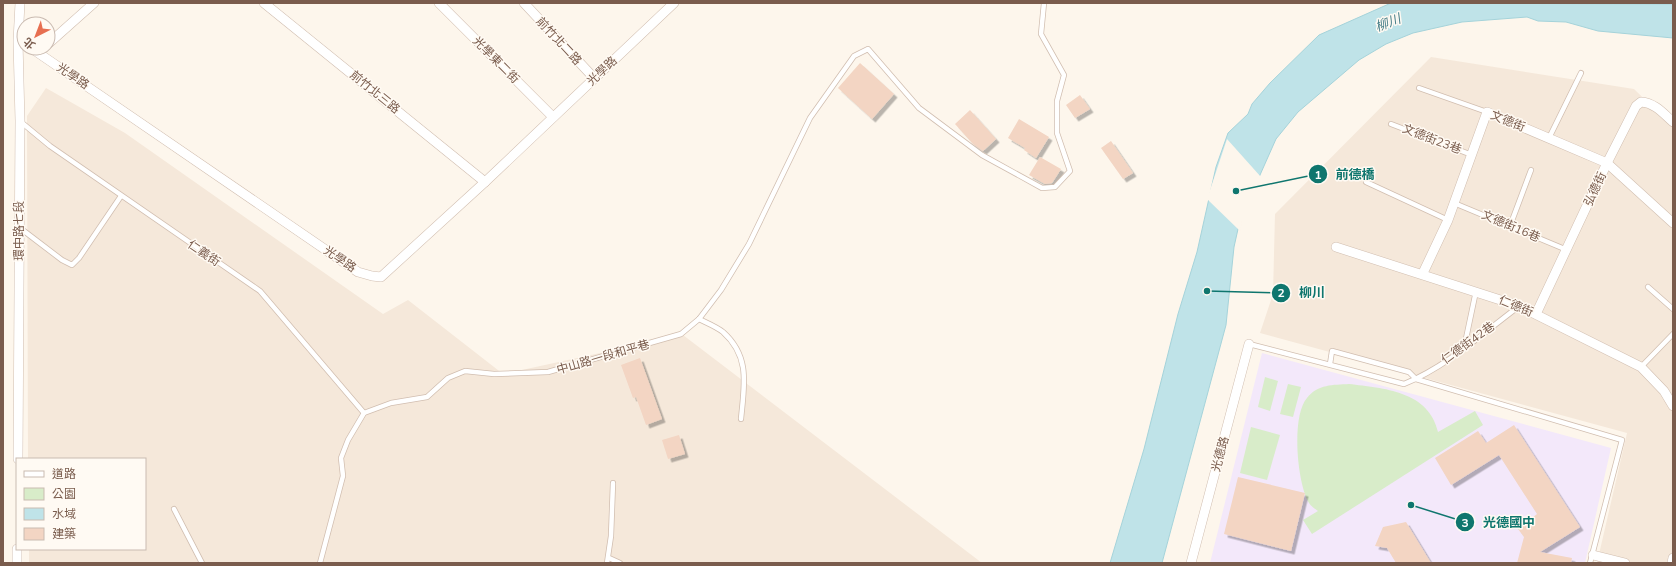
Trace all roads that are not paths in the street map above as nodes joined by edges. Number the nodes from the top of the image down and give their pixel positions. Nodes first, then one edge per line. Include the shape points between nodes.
1 (20, 3) edge
2 (94, 3) edge
3 (264, 3) edge
4 (439, 3) edge
5 (524, 3) edge
6 (674, 3) edge
7 (1044, 3) edge
8 (20, 16) edge
9 (56, 37) edge
10 (21, 56) edge
11 (47, 56) edge
12 (1581, 73) dead end
13 (594, 78) junction
14 (1419, 88) dead end
15 (1487, 112) junction
16 (553, 117) junction
17 (20, 121) junction
18 (1673, 122) edge
19 (1391, 124) dead end
20 (1549, 138) junction
21 (1472, 154) junction
22 (1607, 163) junction
23 (1531, 170) dead end
24 (485, 182) junction
25 (1366, 182) dead end
26 (121, 196) junction
27 (1454, 203) junction
28 (1448, 220) junction
29 (1673, 223) edge
30 (1510, 226) junction
31 (19, 227) junction
32 (1336, 247) dead end
33 (1567, 250) junction
34 (1423, 273) junction
35 (1648, 287) dead end
36 (1476, 291) junction
37 (1519, 306) junction
38 (1673, 309) edge
39 (1536, 314) junction
40 (699, 318) junction
41 (1673, 334) edge
42 (1249, 344) joint
43 (1464, 348) junction
44 (1330, 364) junction
45 (1641, 367) junction
46 (1416, 379) junction
47 (1673, 406) edge
48 (364, 413) junction
49 (741, 419) dead end
50 (18, 458) edge
51 (613, 483) dead end
52 (174, 509) dead end
53 (17, 550) edge
54 (1673, 558) edge
55 (1592, 559) edge
56 (608, 561) edge
57 (17, 563) edge
58 (202, 563) edge
59 (320, 563) edge
60 (620, 563) edge
61 (1191, 563) edge
62 (1626, 563) edge
63 (1672, 563) edge

1 - 8 street, 環中路七段
2 - 9 street
3 - 24 street, 前竹北三路
4 - 16 street, 光學東二街
5 - 13 street, 前竹北二路
6 - 13 street, 光學路
7 - 40 lane, 中山路一段和平巷 via 1040,34 1064,75 1057,101 1057,133 1070,171 1055,187 1042,188 982,155 919,108 868,50 854,56 810,118 749,244
10 - 17 street, 環中路七段
11 - 24 street, 光學路 via 358,272 381,277
12 - 20 lane
13 - 16 street, 光學路
14 - 15 lane
15 - 20 street, 文德街
15 - 21 street, 文德街
16 - 24 street, 光學路
17 - 26 lane, 仁義街 via 50,146
17 - 31 street, 環中路七段
18 - 22 street, 弘德街 via 1649,102 1641,102 1636,106
19 - 21 lane, 文德街23巷
20 - 22 street, 文德街
21 - 27 street, 文德街
22 - 29 street, 文德街
22 - 33 street, 弘德街
23 - 30 lane
25 - 28 lane
26 - 31 lane via 80,258 72,265
26 - 48 lane, 仁義街 via 260,291
27 - 28 street, 文德街
27 - 30 lane, 文德街16巷
28 - 34 street, 文德街
30 - 33 lane, 文德街16巷
31 - 50 street, 環中路七段
32 - 34 street, 仁德街
33 - 39 street, 弘德街
34 - 36 street, 仁德街
35 - 38 lane
36 - 37 street, 仁德街
36 - 43 lane
37 - 39 street, 仁德街
37 - 43 lane, 仁德街42巷
39 - 45 street, 仁德街
40 - 48 lane, 中山路一段和平巷 via 681,334 548,372 494,374 466,371 448,378 427,397 391,403
40 - 49 lane via 722,332 737,349 745,375
41 - 45 lane
42 - 44 lane
42 - 61 street, 光德路
43 - 46 lane, 仁德街42巷
44 - 46 lane via 1404,384
44 - 46 lane via 1332,351 1409,372
45 - 47 street, 仁德街 via 1664,391
46 - 55 lane via 1622,440
48 - 59 lane via 341,458 343,476
51 - 56 lane
52 - 58 lane
53 - 57 street
54 - 63 street
55 - 62 street
56 - 60 lane

